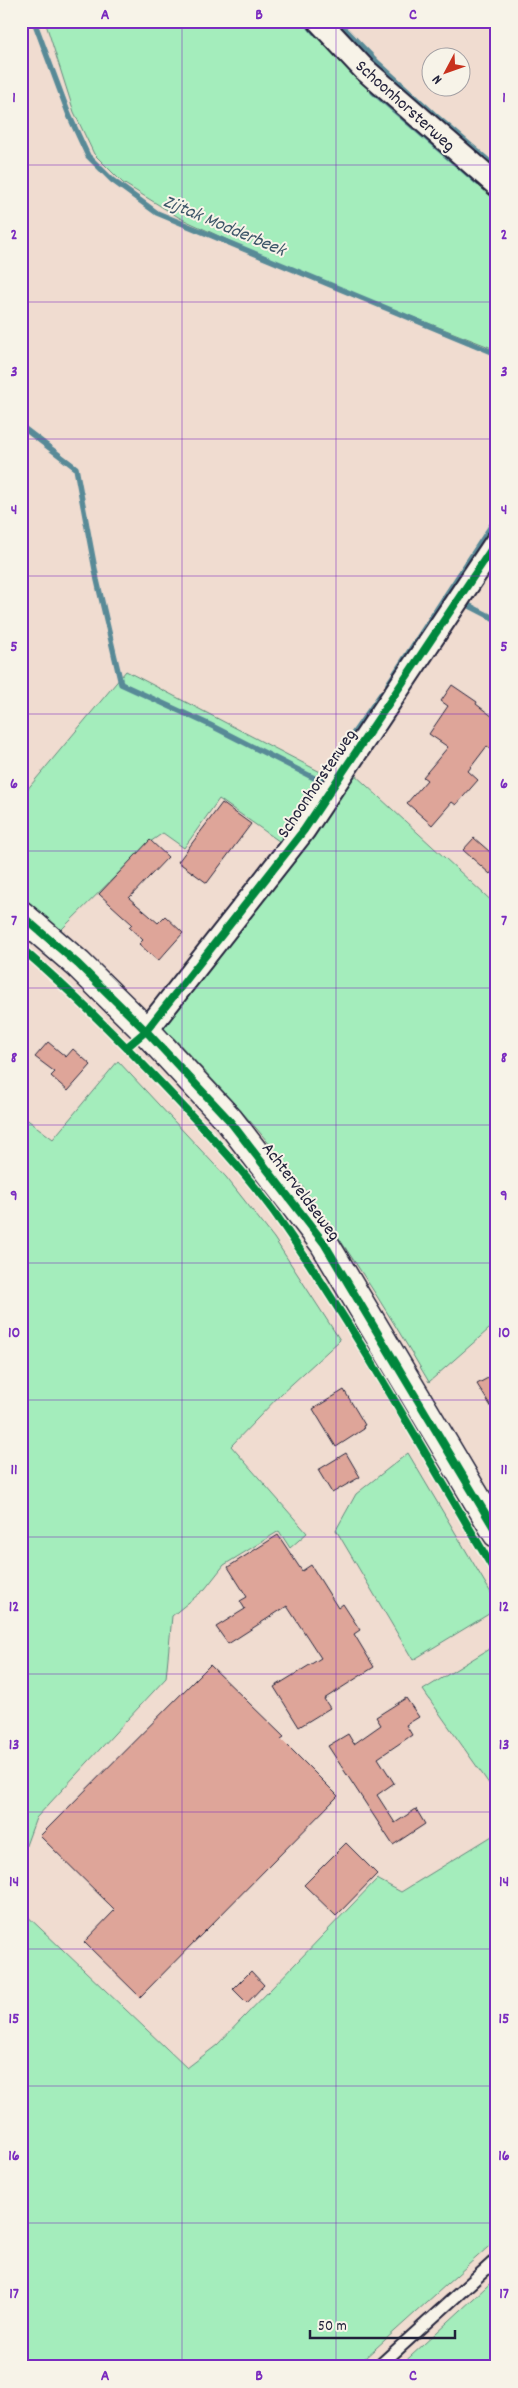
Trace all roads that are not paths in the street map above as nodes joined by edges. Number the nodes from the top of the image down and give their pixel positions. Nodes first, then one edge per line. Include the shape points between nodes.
1 (319, 21) edge
2 (497, 185) edge
3 (497, 541) edge
4 (21, 915) edge
5 (146, 1031) junction
6 (497, 1533) edge
7 (497, 2259) edge
8 (378, 2367) edge

1 - 2 street, Schoonhorsterweg via 364,69
3 - 5 street, Schoonhorsterweg via 304,830
4 - 5 street, Achterveldseweg via 78,964
5 - 6 street, Achterveldseweg via 229,1120 324,1243
7 - 8 lane

